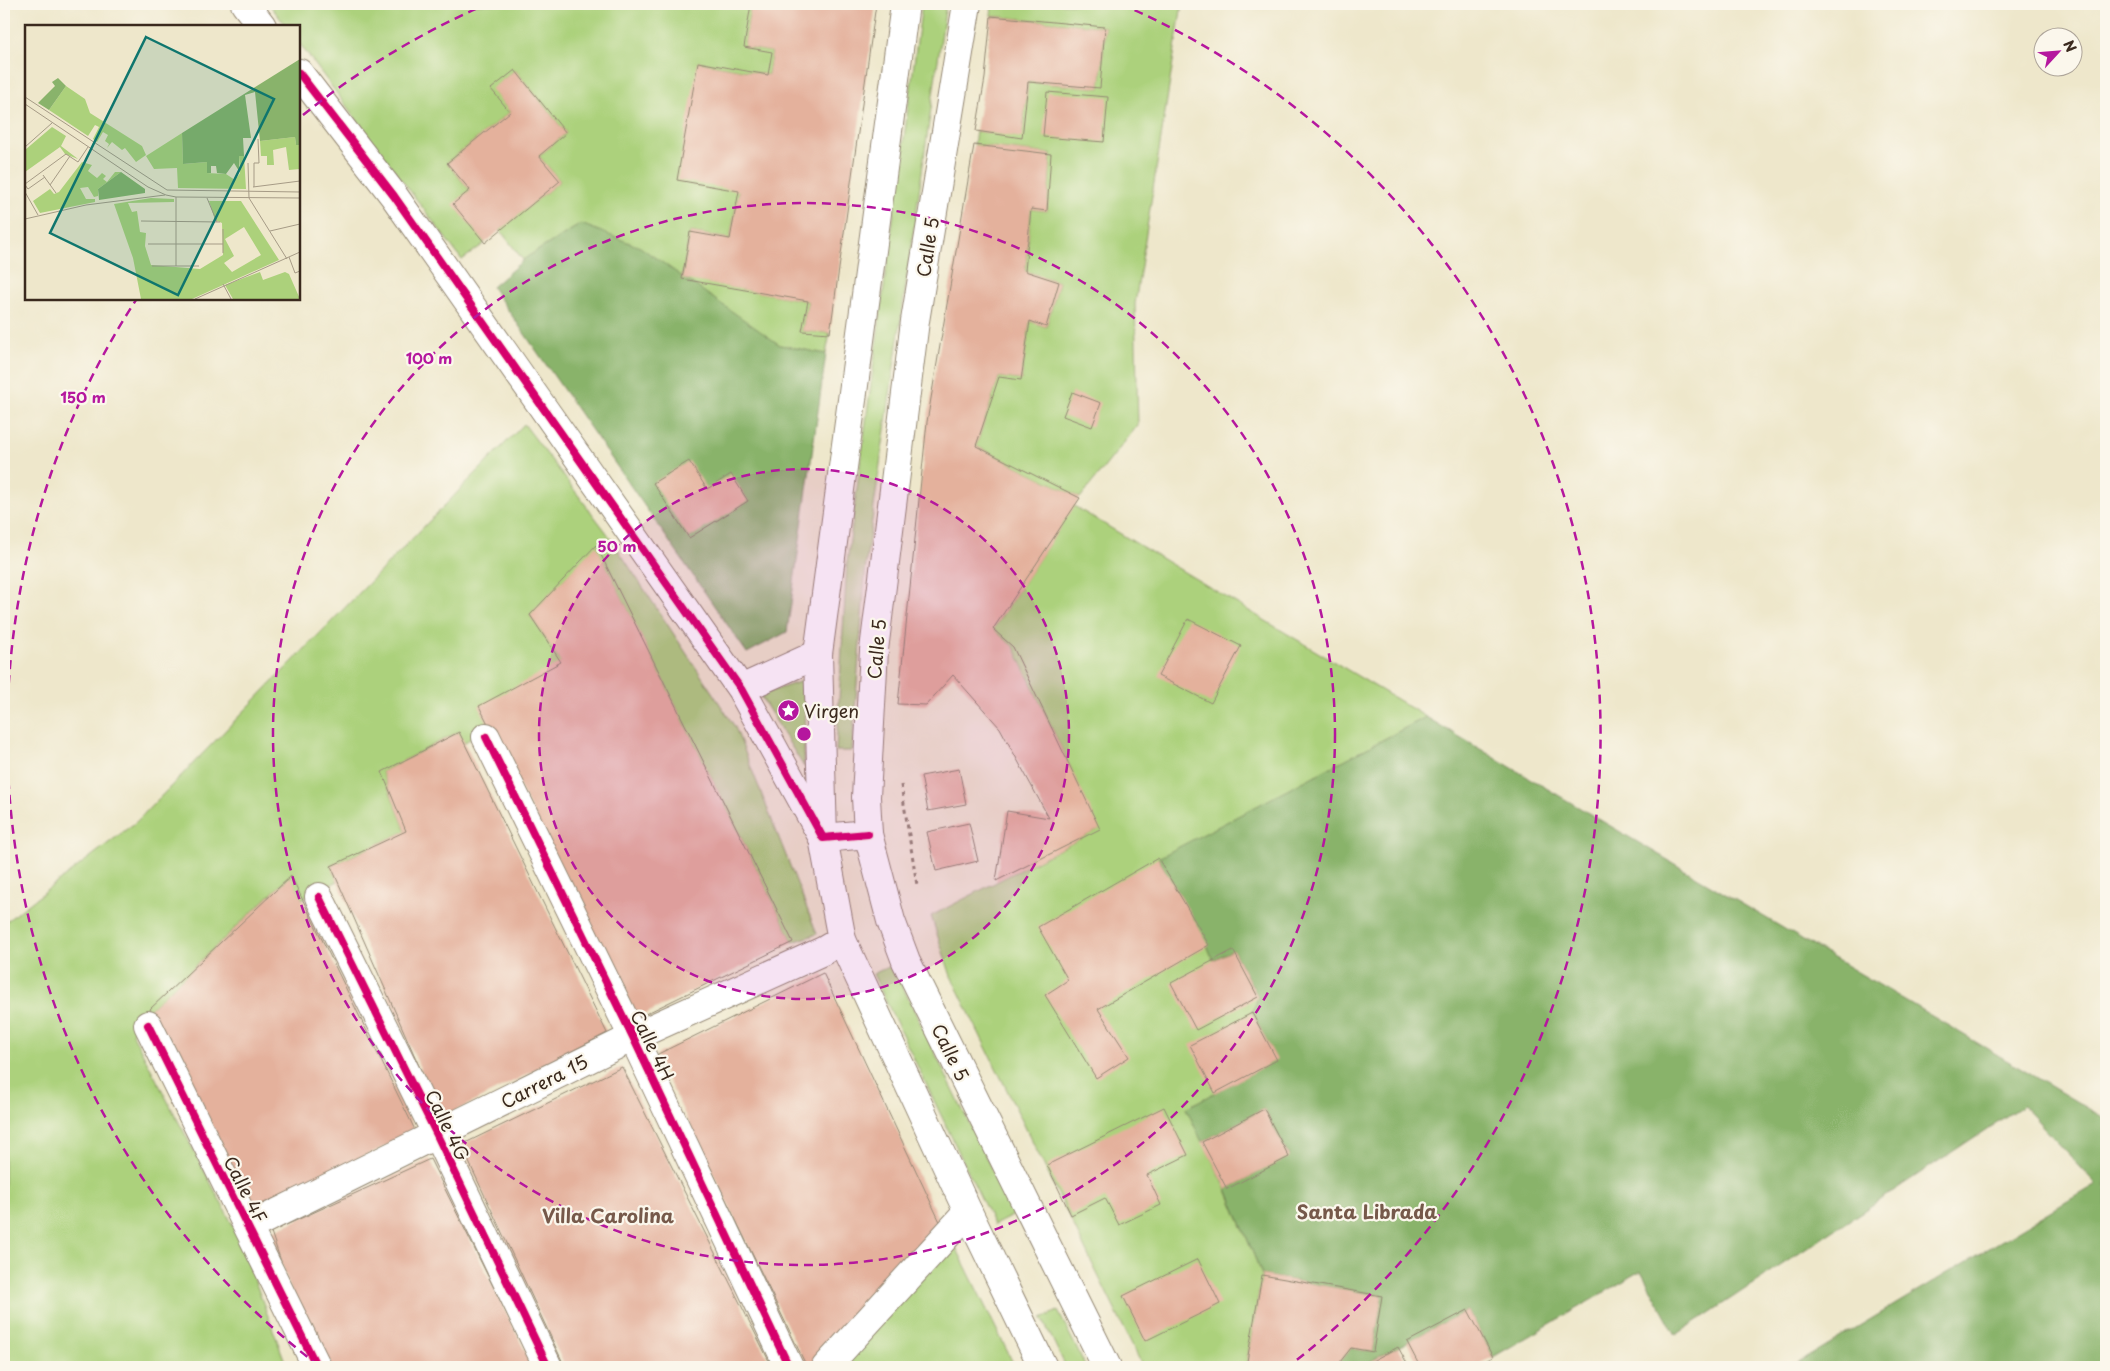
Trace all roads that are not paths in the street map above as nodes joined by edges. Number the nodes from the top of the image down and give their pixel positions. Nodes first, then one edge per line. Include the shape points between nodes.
1 (245, 4) edge
2 (905, 4) edge
3 (967, 4) edge
4 (261, 25) edge
5 (300, 74) edge
6 (818, 654) junction
7 (741, 689) junction
8 (486, 737) dead end
9 (868, 834) junction
10 (823, 838) junction
11 (319, 897) dead end
12 (842, 940) junction
13 (148, 1025) dead end
14 (633, 1037) junction
15 (437, 1135) junction
16 (968, 1212) junction
17 (249, 1227) junction
18 (317, 1367) edge
19 (548, 1367) edge
20 (788, 1367) edge
21 (826, 1367) edge
22 (1043, 1367) edge
23 (1106, 1367) edge

1 - 4 street
2 - 6 street
3 - 9 street, Calle 5 via 915,321 874,650 866,797
5 - 7 street via 400,204
6 - 7 street
6 - 10 street
7 - 10 street
8 - 14 street, Calle 4H
9 - 10 street
9 - 23 street, Calle 5 via 891,921 906,961
10 - 12 street
11 - 15 street, Calle 4G
12 - 14 street, Carrera 15
12 - 16 street
13 - 17 street, Calle 4F
14 - 15 street, Carrera 15
14 - 20 street, Calle 4H
15 - 17 street, Carrera 15
15 - 19 street, Calle 4G
16 - 21 street
16 - 22 street
17 - 18 street, Calle 4F

